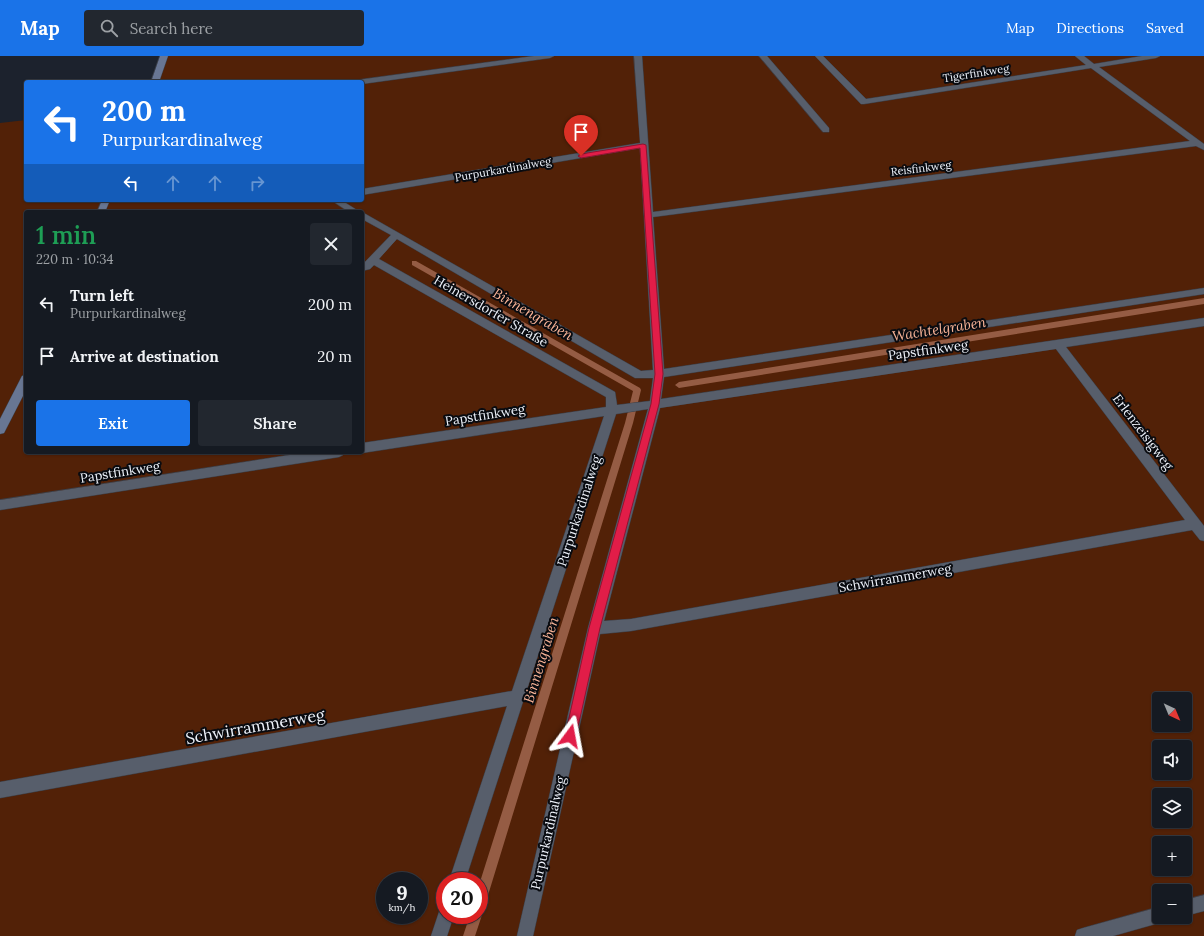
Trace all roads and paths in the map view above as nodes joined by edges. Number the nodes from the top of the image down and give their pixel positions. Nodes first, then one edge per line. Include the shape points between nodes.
1 (164, 56) edge
2 (550, 56) edge
3 (638, 56) edge
4 (763, 56) edge
5 (819, 56) edge
6 (1079, 56) edge
7 (1156, 56) edge
8 (1093, 67) junction
9 (156, 80) edge
10 (364, 81) edge
11 (826, 130) dead end
12 (643, 145) junction
13 (1200, 145) edge
14 (364, 192) edge
15 (338, 202) edge
16 (352, 210) edge
17 (648, 215) junction
18 (364, 216) edge
19 (396, 235) junction
20 (373, 260) junction
21 (364, 268) edge
22 (1204, 291) edge
23 (1204, 322) edge
24 (1059, 345) junction
25 (659, 374) junction
26 (24, 383) edge
27 (650, 405) junction
28 (619, 409) junction
29 (0, 430) edge
30 (364, 448) edge
31 (326, 454) edge
32 (0, 505) edge
33 (1195, 524) junction
34 (1204, 536) edge
35 (595, 628) junction
36 (517, 697) junction
37 (0, 790) edge
38 (460, 872) edge
39 (1204, 903) edge
40 (1192, 906) edge
41 (1152, 917) edge
42 (443, 924) edge
43 (439, 936) edge
44 (525, 936) edge
45 (1083, 936) edge

1 - 9 main road
2 - 10 lane
3 - 12 lane, Purpurkardinalweg
4 - 11 lane
5 - 8 lane, Tigerfinkweg via 864,102
6 - 8 lane
7 - 8 lane, Tigerfinkweg
8 - 13 lane
12 - 14 lane, Purpurkardinalweg
12 - 17 lane, Purpurkardinalweg
13 - 17 lane, Reisfinkweg
15 - 16 lane
17 - 25 lane, Purpurkardinalweg
18 - 19 lane, Heinersdorfer Straße
19 - 20 lane
19 - 25 lane, Heinersdorfer Straße via 639,375
20 - 21 lane
20 - 28 lane, Heinersdorfer Straße via 611,395
22 - 25 lane, Papstfinkweg
23 - 24 lane, Papstfinkweg
24 - 27 lane, Papstfinkweg
24 - 33 lane, Erlenzeisigweg
25 - 27 lane, Purpurkardinalweg
26 - 29 main road
27 - 28 lane
27 - 35 lane, Purpurkardinalweg
28 - 30 lane, Papstfinkweg
28 - 36 lane, Purpurkardinalweg
31 - 32 lane, Papstfinkweg
33 - 34 lane, Erlenzeisigweg
33 - 35 lane, Schwirrammerweg via 631,626
35 - 44 lane, Purpurkardinalweg
36 - 37 lane, Schwirrammerweg
36 - 38 lane, Purpurkardinalweg
39 - 40 lane
41 - 45 lane
42 - 43 lane

